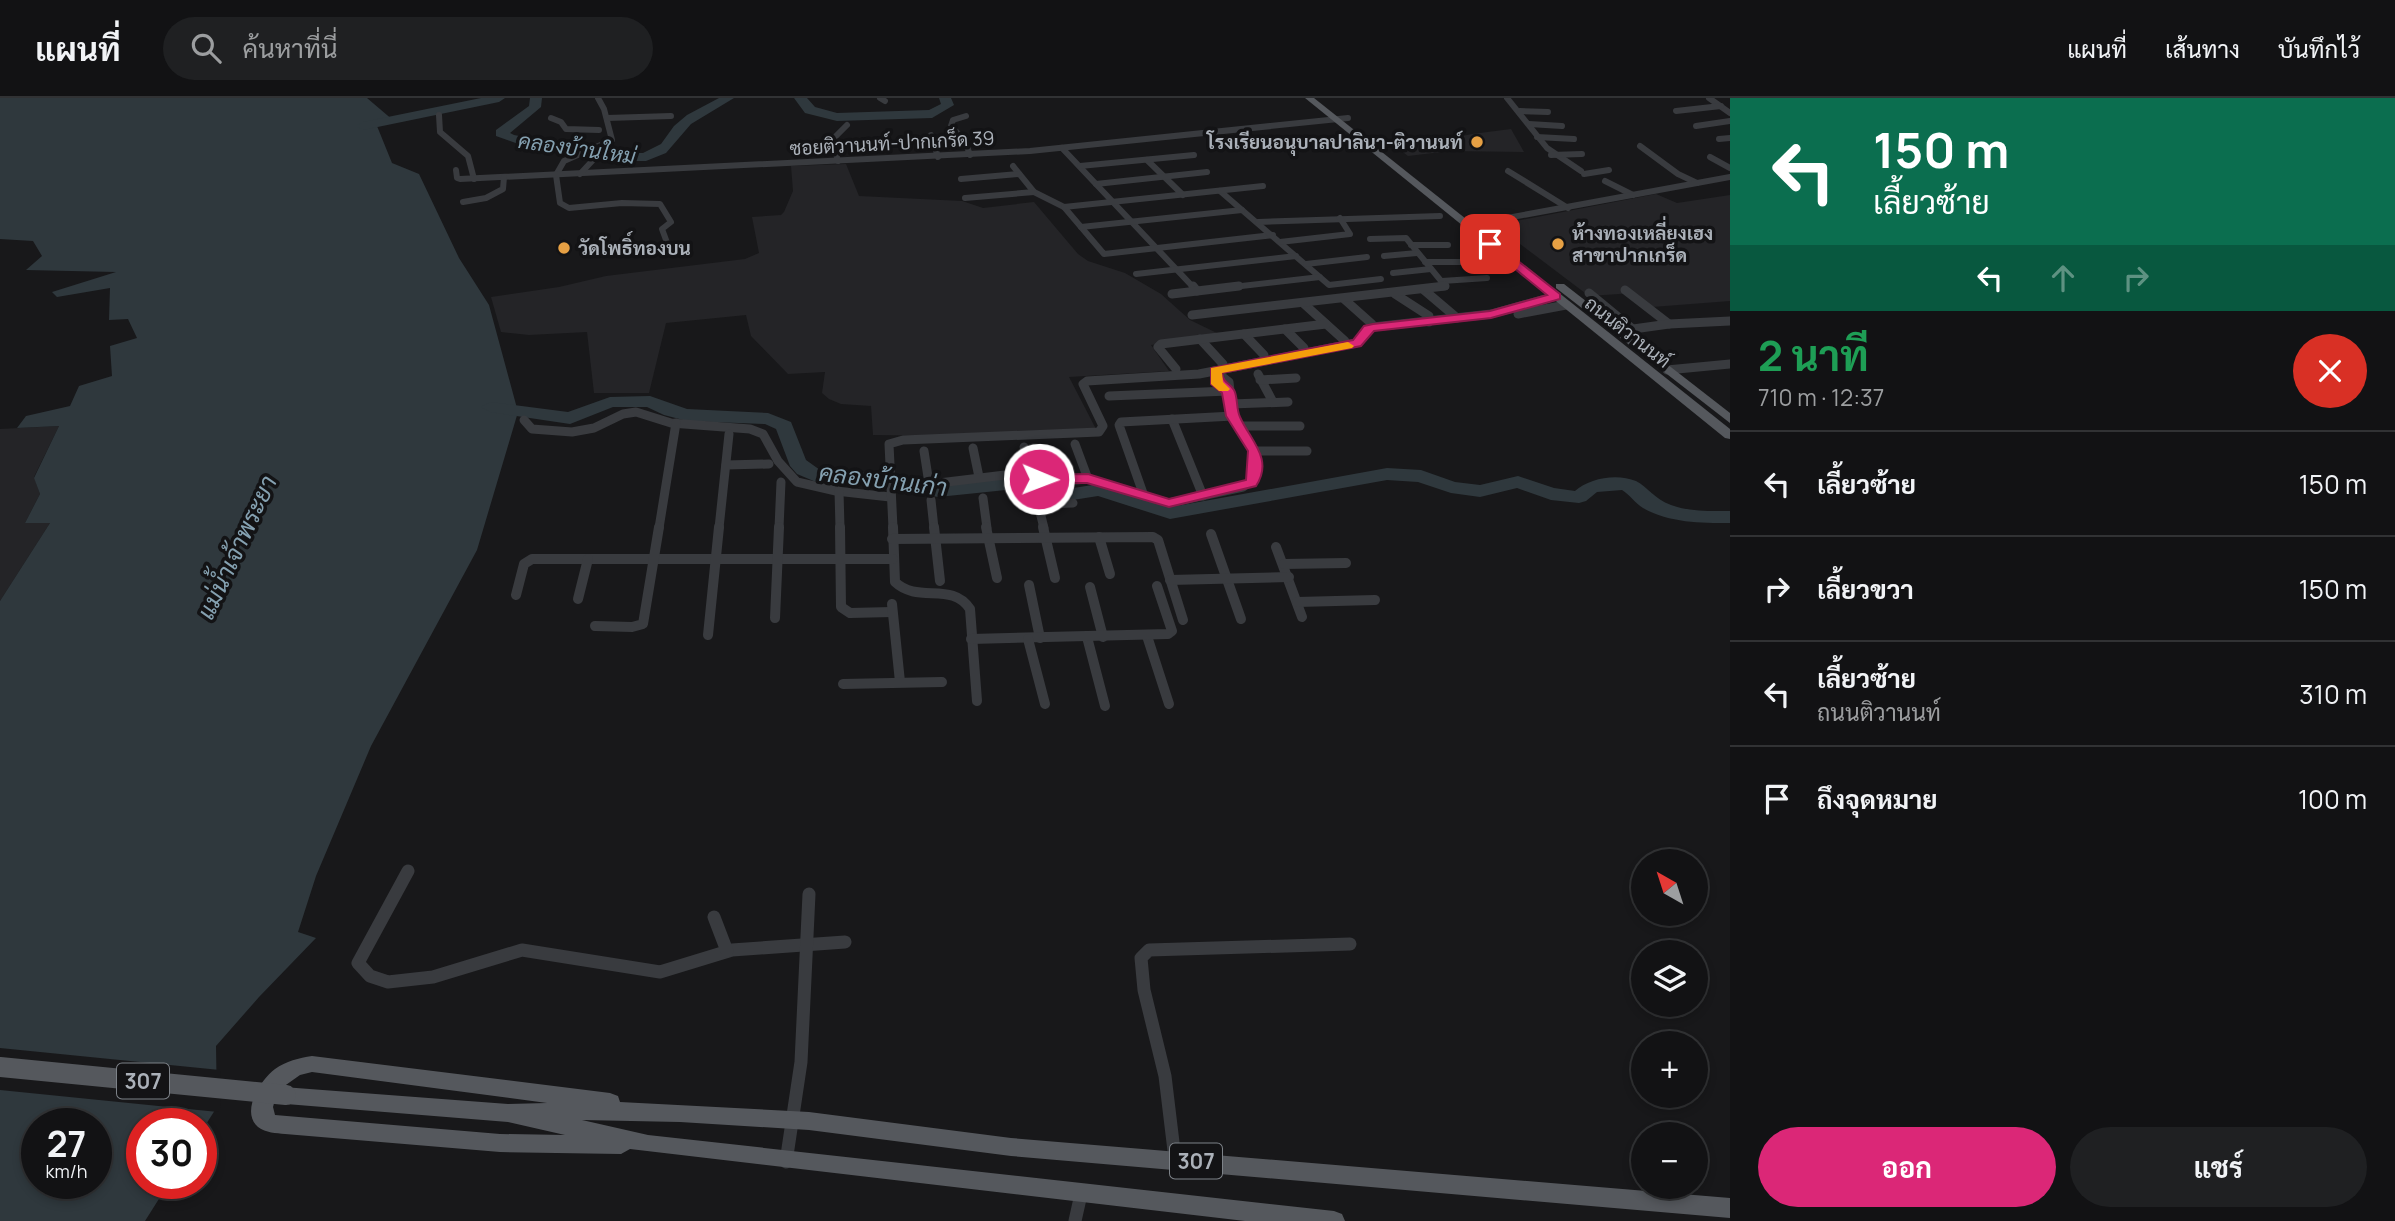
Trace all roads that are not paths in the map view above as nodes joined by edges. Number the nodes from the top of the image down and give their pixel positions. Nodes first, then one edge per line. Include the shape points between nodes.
1 (598, 98) edge
2 (1309, 98) edge
3 (1322, 98) edge
4 (1507, 98) edge
5 (1709, 98) edge
6 (1725, 107) edge
7 (1520, 111) junction
8 (1676, 111) dead end
9 (1548, 112) dead end
10 (1730, 113) edge
11 (439, 115) dead end
12 (671, 116) dead end
13 (966, 116) dead end
14 (551, 118) dead end
15 (607, 118) junction
16 (1342, 119) junction
17 (1730, 121) edge
18 (1529, 124) junction
19 (846, 125) dead end
20 (1562, 126) dead end
21 (1696, 126) dead end
22 (604, 129) junction
23 (931, 135) dead end
24 (1537, 137) junction
25 (1730, 138) edge
26 (1574, 139) dead end
27 (1719, 139) dead end
28 (1640, 146) dead end
29 (1062, 148) junction
30 (1582, 154) dead end
31 (970, 155) junction
32 (1194, 155) dead end
33 (1551, 155) junction
34 (938, 157) junction
35 (1710, 157) dead end
36 (594, 159) dead end
37 (1147, 160) junction
38 (838, 162) junction
39 (1013, 166) dead end
40 (1080, 166) junction
41 (1730, 168) edge
42 (456, 170) dead end
43 (1609, 170) dead end
44 (1508, 171) dead end
45 (1207, 172) dead end
46 (580, 174) junction
47 (1019, 174) junction
48 (556, 175) junction
49 (1164, 176) junction
50 (1592, 176) junction
51 (505, 177) junction
52 (1730, 177) edge
53 (474, 179) junction
54 (961, 179) dead end
55 (1713, 180) junction
56 (1697, 183) junction
57 (1096, 184) junction
58 (1263, 186) dead end
59 (1730, 187) edge
60 (1034, 191) junction
61 (1220, 191) junction
62 (1183, 195) junction
63 (1633, 195) junction
64 (965, 198) dead end
65 (463, 202) dead end
66 (1114, 202) junction
67 (1064, 207) junction
68 (1568, 208) junction
69 (1242, 210) junction
70 (1455, 215) junction
71 (1340, 218) junction
72 (1130, 222) junction
73 (1258, 222) junction
74 (1480, 223) junction
75 (1081, 227) junction
76 (1273, 235) junction
77 (1370, 239) dead end
78 (1280, 242) junction
79 (1411, 245) junction
80 (1448, 245) dead end
81 (669, 248) dead end
82 (1155, 249) junction
83 (1417, 253) junction
84 (1296, 256) junction
85 (1384, 256) dead end
86 (1367, 257) dead end
87 (1463, 262) dead end
88 (1306, 264) junction
89 (1428, 266) junction
90 (1175, 269) junction
91 (1394, 273) dead end
92 (1136, 274) dead end
93 (1320, 277) junction
94 (1487, 278) dead end
95 (1381, 279) dead end
96 (1442, 281) junction
97 (1424, 290) junction
98 (1625, 290) dead end
99 (1197, 291) junction
100 (1589, 293) dead end
101 (1172, 294) dead end
102 (1395, 294) junction
103 (1556, 296) junction
104 (1343, 299) junction
105 (1303, 303) junction
106 (1566, 305) junction
107 (1192, 315) dead end
108 (1477, 316) junction
109 (1457, 318) junction
110 (1730, 321) edge
111 (1429, 322) junction
112 (1326, 324) junction
113 (1372, 324) dead end
114 (1669, 324) junction
115 (1679, 325) junction
116 (1285, 329) junction
117 (1628, 331) junction
118 (1244, 334) junction
119 (1200, 339) junction
120 (1345, 341) dead end
121 (1304, 348) dead end
122 (1265, 355) dead end
123 (1223, 364) dead end
124 (1730, 364) edge
125 (1176, 369) dead end
126 (1667, 370) junction
127 (1215, 371) junction
128 (1296, 378) dead end
129 (1228, 391) junction
130 (1698, 394) junction
131 (1109, 396) dead end
132 (1681, 396) junction
133 (1273, 402) junction
134 (1288, 402) dead end
135 (1231, 404) junction
136 (1233, 416) junction
137 (1172, 419) junction
138 (1730, 419) edge
139 (524, 420) dead end
140 (676, 423) junction
141 (1240, 426) junction
142 (1300, 426) dead end
143 (729, 434) dead end
144 (1730, 435) edge
145 (1075, 444) dead end
146 (1024, 447) dead end
147 (973, 448) dead end
148 (924, 451) dead end
149 (1255, 451) junction
150 (1307, 451) dead end
151 (769, 464) dead end
152 (726, 465) junction
153 (1033, 476) junction
154 (979, 477) junction
155 (1088, 478) junction
156 (781, 482) dead end
157 (839, 491) junction
158 (890, 495) junction
159 (1144, 496) junction
160 (1203, 496) junction
161 (983, 498) dead end
162 (931, 500) dead end
163 (1073, 503) dead end
164 (1211, 534) dead end
165 (1099, 537) junction
166 (1045, 538) junction
167 (892, 539) junction
168 (988, 539) junction
169 (936, 541) junction
170 (1276, 547) dead end
171 (588, 559) junction
172 (652, 559) junction
173 (715, 559) junction
174 (778, 560) junction
175 (838, 561) junction
176 (893, 562) junction
177 (1346, 563) dead end
178 (1284, 564) junction
179 (1110, 574) dead end
180 (1289, 577) junction
181 (997, 578) dead end
182 (1055, 578) dead end
183 (1227, 578) junction
184 (1170, 580) junction
185 (940, 581) dead end
186 (1029, 585) dead end
187 (1157, 586) dead end
188 (1090, 587) dead end
189 (516, 595) dead end
190 (578, 599) dead end
191 (1376, 600) dead end
192 (1297, 602) junction
193 (1302, 617) dead end
194 (775, 618) dead end
195 (1241, 619) dead end
196 (1183, 620) dead end
197 (595, 626) dead end
198 (708, 635) dead end
199 (1147, 636) junction
200 (1087, 637) junction
201 (1103, 637) junction
202 (1040, 638) junction
203 (971, 639) junction
204 (1028, 639) junction
205 (900, 682) junction
206 (942, 682) dead end
207 (843, 684) dead end
208 (977, 701) dead end
209 (1045, 704) dead end
210 (1169, 704) dead end
211 (1105, 706) dead end
212 (408, 871) dead end
213 (809, 894) dead end
214 (714, 917) dead end
215 (845, 942) dead end
216 (807, 943) junction
217 (1350, 944) dead end
218 (727, 951) junction
219 (0, 1067) edge
220 (662, 1112) junction
221 (508, 1113) junction
222 (795, 1119) junction
223 (648, 1144) junction
224 (1175, 1159) junction
225 (786, 1162) junction
226 (1082, 1194) junction
227 (1730, 1208) edge
228 (1201, 1214) edge
229 (1265, 1217) edge
230 (1075, 1221) edge
231 (1334, 1221) edge

1 - 15 street
2 - 16 main road, ถนนติวานนท์
3 - 16 main road, ถนนติวานนท์
4 - 7 street
5 - 6 street
6 - 8 street
6 - 10 street
7 - 9 street
7 - 18 street
11 - 53 street via 440,132 468,156
12 - 15 street
13 - 31 street via 950,122
14 - 22 street via 566,129
15 - 22 street
16 - 29 street, ซอยติวานนท์-ปากเกร็ด 39
16 - 70 main road, ถนนติวานนท์
16 - 74 main road, ถนนติวานนท์
17 - 21 street
18 - 20 street
18 - 24 street
19 - 38 street via 832,141
22 - 48 street via 612,140 564,161
23 - 34 street
24 - 26 street
24 - 33 street
25 - 27 street
28 - 56 street
29 - 31 street, ซอยติวานนท์-ปากเกร็ด 39
29 - 40 street
30 - 33 street
31 - 34 street, ซอยติวานนท์-ปากเกร็ด 39
32 - 37 street
33 - 50 street
34 - 38 street, ซอยติวานนท์-ปากเกร็ด 39
35 - 41 street
36 - 46 street
37 - 40 street
37 - 49 street
38 - 46 street, ซอยติวานนท์-ปากเกร็ด 39
39 - 47 street
40 - 57 street
42 - 53 street via 457,179
43 - 50 street
44 - 68 street
45 - 49 street
46 - 48 street, ซอยติวานนท์-ปากเกร็ด 39
47 - 54 street
47 - 60 street
48 - 51 street, ซอยติวานนท์-ปากเกร็ด 39
48 - 81 street via 563,206 661,205 671,222 662,229
49 - 57 street
49 - 62 street
50 - 63 street
51 - 53 street, ซอยติวานนท์-ปากเกร็ด 39
51 - 65 street via 497,194
52 - 55 street
55 - 56 street
55 - 59 street
56 - 63 street
57 - 66 street
58 - 61 street
60 - 64 street
60 - 67 street
61 - 62 street
61 - 69 street
62 - 66 street
63 - 68 street
66 - 67 street
66 - 72 street
67 - 75 street
68 - 74 street
69 - 72 street
69 - 73 street
70 - 71 street
70 - 103 main road, ถนนติวานนท์
71 - 73 street
71 - 78 street via 1350,234
72 - 75 street
72 - 82 street
73 - 76 street
74 - 117 main road, ถนนติวานนท์
75 - 82 street via 1104,254
76 - 78 street
76 - 82 street
77 - 79 street via 1401,236
78 - 84 street
79 - 80 street
79 - 83 street
82 - 90 street
83 - 85 street
83 - 89 street
84 - 88 street
84 - 90 street
86 - 88 street
87 - 89 street
88 - 93 street
89 - 91 street
89 - 96 street
90 - 92 street
90 - 99 street
93 - 95 street via 1332,285
93 - 99 street
94 - 96 street
96 - 97 street via 1446,287
97 - 102 street
97 - 109 street
98 - 114 street
99 - 101 street
100 - 117 street
102 - 104 street
102 - 111 street
103 - 106 main road, ถนนติวานนท์
103 - 108 street
104 - 105 street
104 - 113 street
105 - 107 street
105 - 112 street
106 - 108 street via 1494,318
106 - 132 main road, ถนนติวานนท์
108 - 109 street
109 - 111 street
110 - 115 street
111 - 127 street via 1373,327 1356,343
112 - 116 street
112 - 120 street
114 - 115 street
114 - 117 street
115 - 117 street
116 - 118 street
116 - 121 street
117 - 126 main road, ถนนติวานนท์
118 - 119 street
118 - 122 street
119 - 123 street
119 - 125 street via 1158,347
124 - 126 street
126 - 130 main road, ถนนติวานนท์
127 - 129 street via 1217,384
127 - 158 street via 1087,380 1083,384 1103,426 1099,432 895,440 889,444
128 - 133 street via 1258,375
129 - 131 street
129 - 135 street
130 - 132 main road
130 - 138 main road, ถนนติวานนท์
132 - 144 main road, ถนนติวานนท์
133 - 134 street
133 - 135 street
135 - 136 street
136 - 137 street
136 - 141 street
137 - 159 street via 1119,425
137 - 160 street
139 - 140 street via 532,429 563,432 594,428 636,412
140 - 157 street via 757,430 797,482
140 - 172 street
141 - 142 street
141 - 149 street
143 - 152 street
145 - 155 street
146 - 153 street
147 - 154 street
148 - 154 street via 931,480 947,483
149 - 150 street
149 - 160 street via 1251,483
151 - 152 street
152 - 173 street
153 - 154 street
153 - 155 street via 1064,481
155 - 159 street
156 - 174 street
157 - 158 street
157 - 175 street
158 - 167 street
159 - 160 street via 1169,503
161 - 168 street
162 - 169 street
163 - 166 street via 1041,505
164 - 183 street
165 - 166 street
165 - 179 street
165 - 184 street via 1158,540
166 - 168 street
166 - 182 street
167 - 169 street
167 - 176 street
168 - 169 street
168 - 181 street
169 - 185 street
170 - 178 street
171 - 172 street
171 - 189 street via 527,561
171 - 190 street
172 - 173 street
172 - 197 street via 643,624
173 - 174 street
173 - 198 street
174 - 175 street
174 - 194 street
175 - 176 street
175 - 205 street via 844,611 892,608
176 - 203 street via 895,582 901,590 962,596 970,610
177 - 178 street
178 - 180 street
180 - 183 street
180 - 192 street
183 - 184 street
183 - 195 street
184 - 196 street
186 - 202 street
187 - 199 street via 1172,631
188 - 201 street
191 - 192 street
192 - 193 street
199 - 201 street
199 - 210 street
200 - 201 street
200 - 202 street
200 - 211 street
202 - 204 street
203 - 204 street
203 - 208 street
204 - 209 street
205 - 206 street
205 - 207 street
212 - 218 street via 358,963 375,981 400,984 522,950 660,972
213 - 216 street
214 - 218 street
215 - 216 street
216 - 218 street
216 - 222 street
217 - 224 street via 1145,953 1141,958 1144,990 1166,1076
219 - 221 main road, 307, bridge
220 - 221 main road, 307
220 - 222 main road, 307
220 - 223 main road via 312,1064 284,1071 263,1101 263,1118 285,1125 500,1143
221 - 223 main road, 307
222 - 224 main road, 307 via 1007,1147
222 - 225 street
223 - 225 main road, 307
224 - 227 main road, 307
225 - 226 main road, 307
226 - 228 main road, 307
226 - 230 street
228 - 229 main road, 307
229 - 231 main road, 307

